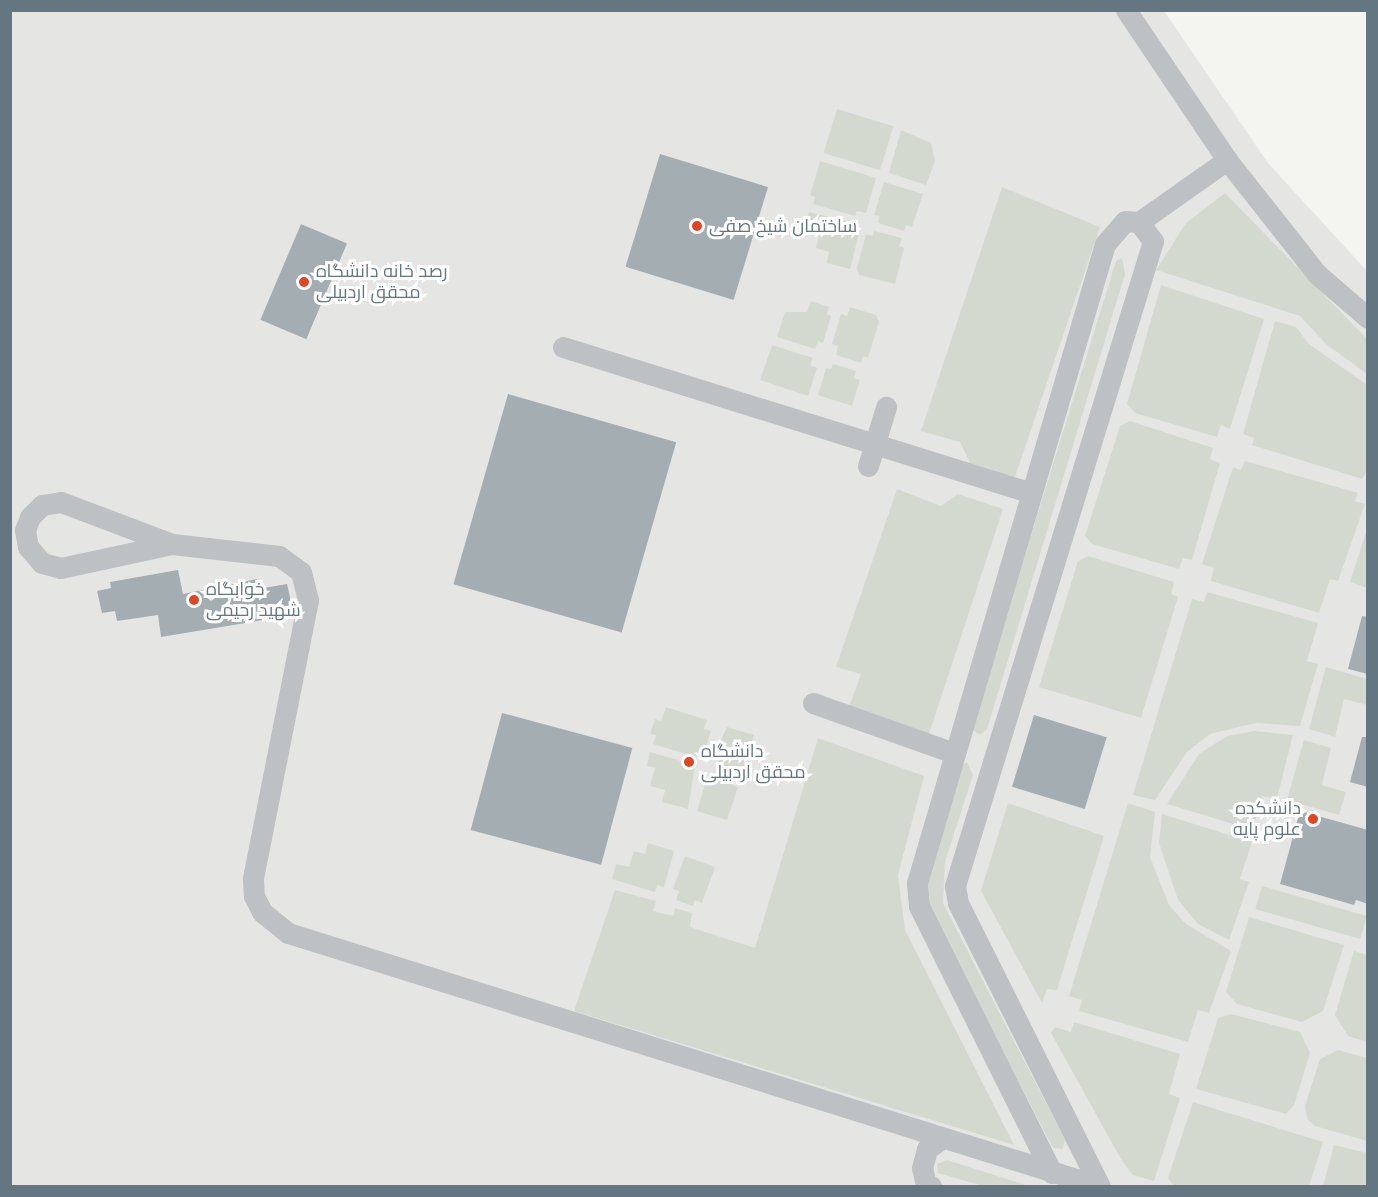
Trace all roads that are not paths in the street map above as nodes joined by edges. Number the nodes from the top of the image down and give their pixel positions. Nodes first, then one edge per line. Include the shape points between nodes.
1 (1126, 10) edge
2 (1227, 159) junction
3 (1139, 222) junction
4 (1368, 318) edge
5 (563, 347) dead end
6 (886, 407) dead end
7 (875, 444) junction
8 (868, 466) dead end
9 (1031, 493) junction
10 (172, 544) junction
11 (813, 703) dead end
12 (954, 753) junction
13 (940, 1140) junction
14 (1052, 1173) junction
15 (931, 1186) edge
16 (1099, 1186) edge

1 - 2 street
2 - 3 street
2 - 4 street via 1317,274
3 - 9 street via 1125,221 1105,244
3 - 16 street via 1153,241 955,886 958,903
5 - 7 street
6 - 7 street
7 - 8 street
7 - 9 street
9 - 12 street
10 - 10 street via 61,568 42,563 28,547 25,530 30,517 42,506 60,502
10 - 13 street via 279,556 295,565 307,583 308,600 253,879 254,896 262,912 288,933
11 - 12 street
12 - 14 street via 921,864 919,906
13 - 14 street
13 - 15 street via 927,1149 922,1168 926,1185
14 - 16 street

